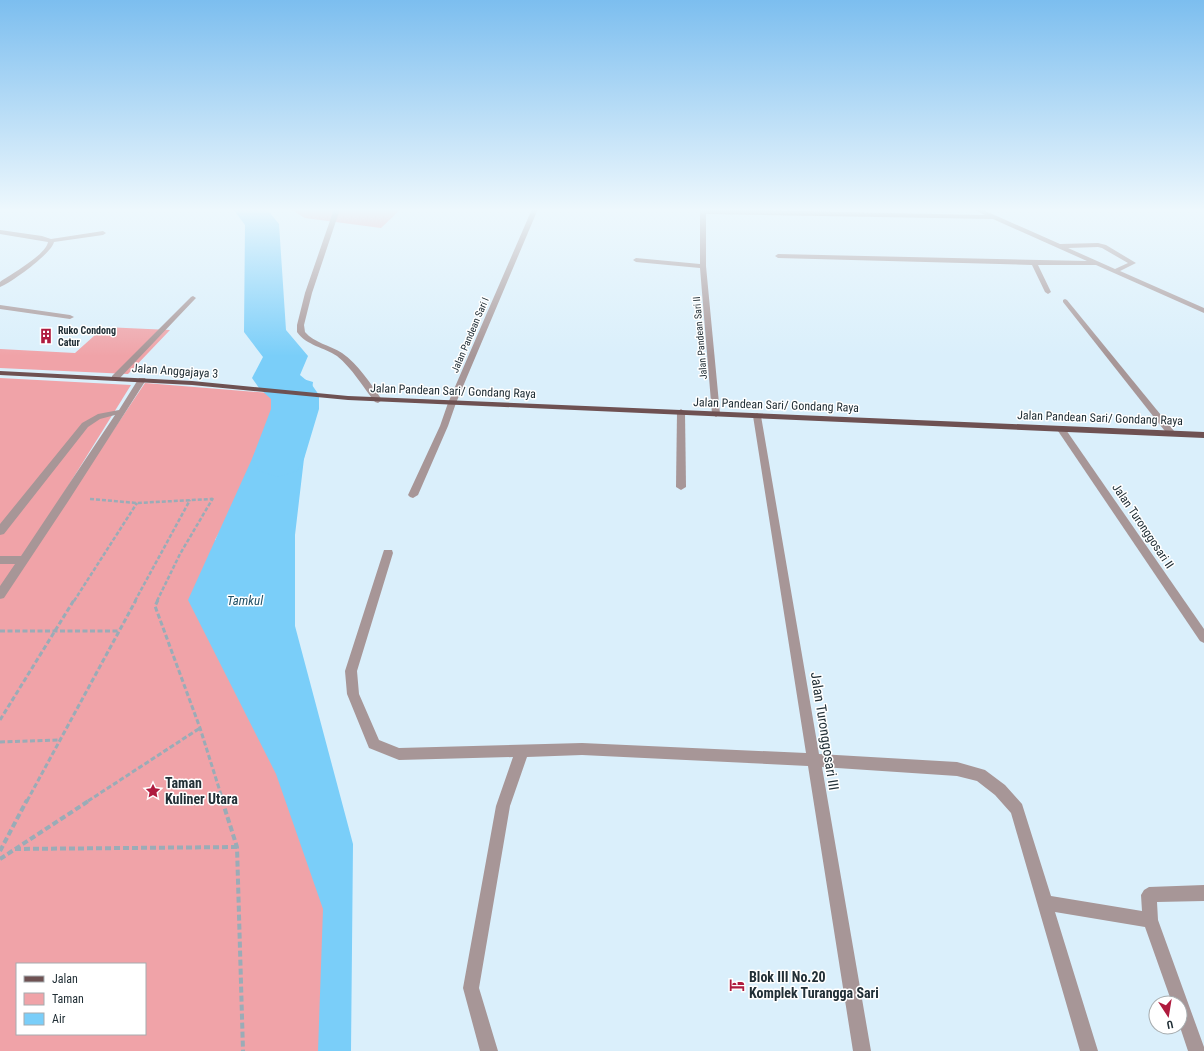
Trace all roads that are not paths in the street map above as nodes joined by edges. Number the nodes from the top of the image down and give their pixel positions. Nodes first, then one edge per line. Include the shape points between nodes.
1 (37, 258) edge
2 (321, 258) edge
3 (513, 258) edge
4 (703, 258) edge
5 (853, 258) edge
6 (1086, 258) edge
7 (1125, 258) edge
8 (636, 260) dead end
9 (1034, 263) junction
10 (1097, 263) junction
11 (703, 266) junction
12 (1115, 271) junction
13 (0, 285) edge
14 (1048, 292) dead end
15 (193, 298) dead end
16 (1065, 301) dead end
17 (0, 307) edge
18 (1204, 311) edge
19 (70, 317) dead end
20 (0, 373) edge
21 (115, 378) junction
22 (142, 380) junction
23 (348, 398) joint
24 (378, 400) junction
25 (452, 403) junction
26 (120, 412) junction
27 (681, 412) junction
28 (716, 414) junction
29 (757, 416) junction
30 (1061, 429) junction
31 (1171, 433) junction
32 (1204, 435) edge
33 (681, 487) dead end
34 (413, 495) dead end
35 (0, 531) edge
36 (388, 553) dead end
37 (0, 560) edge
38 (22, 560) junction
39 (0, 595) edge
40 (1204, 638) edge
41 (522, 751) junction
42 (813, 760) junction
43 (1204, 893) edge
44 (1045, 903) junction
45 (1150, 920) junction
46 (1177, 995) edge
47 (1188, 1026) edge
48 (489, 1051) edge
49 (862, 1051) edge
50 (1088, 1051) edge
51 (1197, 1051) edge

1 - 13 street
2 - 24 street via 305,305 300,332 307,339 341,356
3 - 25 street, Jalan Pandean Sari I
4 - 11 street, Jalan Pandean Sari II
5 - 9 street
6 - 10 street
7 - 12 street via 1133,263
8 - 11 street
9 - 10 street
9 - 14 street
10 - 12 street
11 - 28 street, Jalan Pandean Sari II
12 - 18 street
15 - 21 street
16 - 31 street
17 - 19 street
20 - 21 main road, Jalan Anggajaya 3
21 - 22 main road, Jalan Anggajaya 3
22 - 23 main road, Jalan Anggajaya 3
22 - 26 street
23 - 24 main road, Jalan Pandean Sari/ Gondang Raya
24 - 25 main road, Jalan Pandean Sari/ Gondang Raya
25 - 27 main road, Jalan Pandean Sari/ Gondang Raya
25 - 34 street, Jalan Pandean Sari I
26 - 35 street via 95,417 85,425
26 - 38 street via 66,498
27 - 28 main road, Jalan Pandean Sari/ Gondang Raya
27 - 33 street
28 - 29 main road, Jalan Pandean Sari/ Gondang Raya
29 - 30 main road, Jalan Pandean Sari/ Gondang Raya
29 - 42 street, Jalan Turonggosari III
30 - 31 main road, Jalan Pandean Sari/ Gondang Raya
30 - 40 street, Jalan Turonggosari II
31 - 32 main road, Jalan Pandean Sari/ Gondang Raya
36 - 41 street via 351,672 353,694 374,744 399,754
37 - 38 street
38 - 39 street
41 - 42 street via 582,748
41 - 48 street via 503,806 471,988
42 - 44 street via 957,769 980,775 1000,790 1017,809
42 - 49 street, Jalan Turonggosari III
43 - 45 street via 1149,895
44 - 45 street
44 - 50 street
45 - 46 street
47 - 51 street

